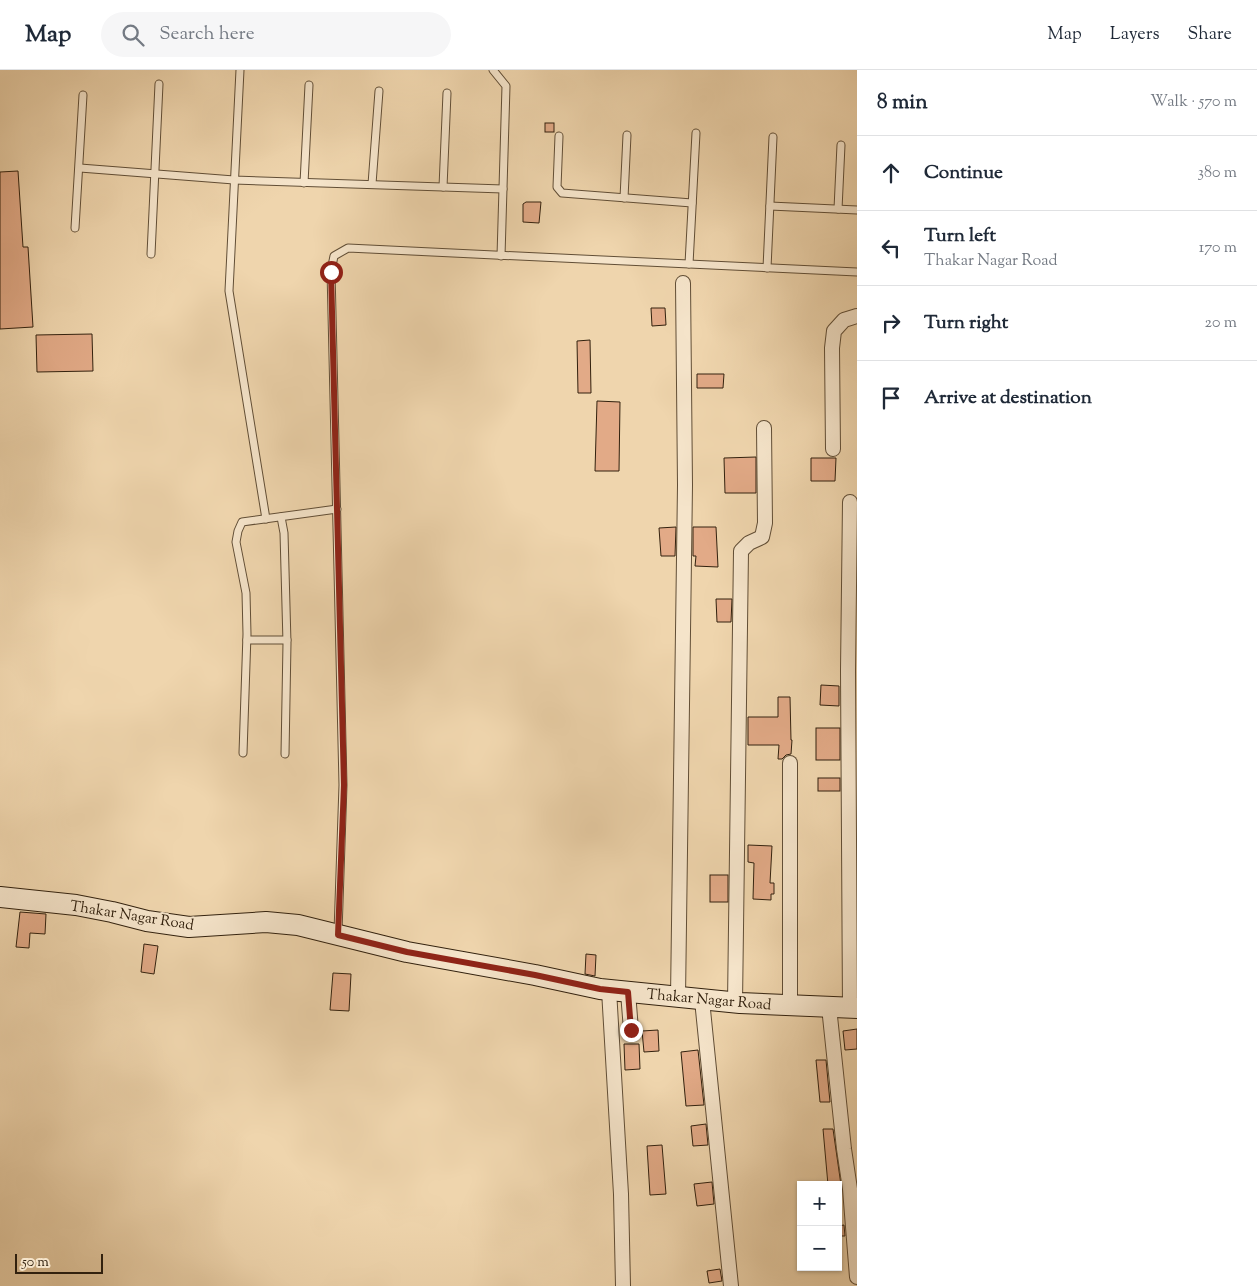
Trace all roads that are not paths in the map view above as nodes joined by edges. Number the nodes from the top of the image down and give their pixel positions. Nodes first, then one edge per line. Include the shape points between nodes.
1 (240, 70) edge
2 (493, 70) edge
3 (159, 84) dead end
4 (309, 85) dead end
5 (379, 91) dead end
6 (447, 93) dead end
7 (83, 95) dead end
8 (696, 133) dead end
9 (627, 135) dead end
10 (559, 136) dead end
11 (773, 137) dead end
12 (841, 145) dead end
13 (80, 168) junction
14 (154, 174) junction
15 (234, 180) junction
16 (304, 183) junction
17 (372, 184) junction
18 (443, 187) junction
19 (503, 189) junction
20 (624, 198) junction
21 (692, 203) junction
22 (770, 206) junction
23 (838, 210) junction
24 (857, 210) edge
25 (75, 228) dead end
26 (151, 254) dead end
27 (501, 256) junction
28 (689, 264) junction
29 (767, 268) junction
30 (857, 272) edge
31 (683, 283) dead end
32 (857, 316) edge
33 (764, 428) dead end
34 (833, 449) dead end
35 (850, 502) dead end
36 (337, 509) junction
37 (280, 517) junction
38 (266, 519) junction
39 (247, 640) junction
40 (287, 640) junction
41 (242, 753) dead end
42 (285, 754) dead end
43 (790, 763) dead end
44 (0, 897) edge
45 (338, 935) junction
46 (618, 991) junction
47 (678, 997) junction
48 (702, 1000) junction
49 (735, 1003) junction
50 (790, 1006) junction
51 (829, 1007) junction
52 (854, 1008) edge
53 (631, 1030) dead end
54 (857, 1277) edge
55 (623, 1286) edge
56 (731, 1286) edge

1 - 15 lane
2 - 19 lane via 506,86
3 - 14 lane
4 - 16 lane
5 - 17 lane
6 - 18 lane
7 - 13 lane
8 - 21 lane
9 - 20 lane
10 - 20 lane via 557,187 562,192
11 - 22 lane
12 - 23 lane
13 - 14 lane
13 - 25 lane
14 - 15 lane
14 - 26 lane
15 - 16 lane
15 - 38 lane via 229,291
16 - 17 lane
17 - 18 lane
18 - 19 lane
19 - 27 lane
20 - 21 lane
21 - 28 lane
22 - 23 lane
22 - 29 lane
23 - 24 lane
27 - 28 lane
27 - 36 lane via 348,248 334,256 331,272
28 - 29 lane
29 - 30 lane
31 - 47 street via 685,485
32 - 34 street via 844,320 834,331
33 - 49 street via 762,537 741,551
35 - 52 street via 848,671
36 - 37 lane
36 - 45 lane via 344,785
37 - 38 lane
37 - 40 lane via 284,533
38 - 39 lane via 242,522 236,542 246,593
39 - 40 lane
39 - 41 lane
40 - 42 lane
43 - 50 street
44 - 45 street, Thakar Nagar Road via 76,905 190,927 266,922 298,925
45 - 46 street, Thakar Nagar Road via 407,952
46 - 47 street, Thakar Nagar Road
46 - 53 street
46 - 55 street
47 - 48 street, Thakar Nagar Road
48 - 49 street, Thakar Nagar Road
48 - 56 street
49 - 50 street, Thakar Nagar Road
50 - 51 street, Thakar Nagar Road
51 - 52 street, Thakar Nagar Road
51 - 54 street

